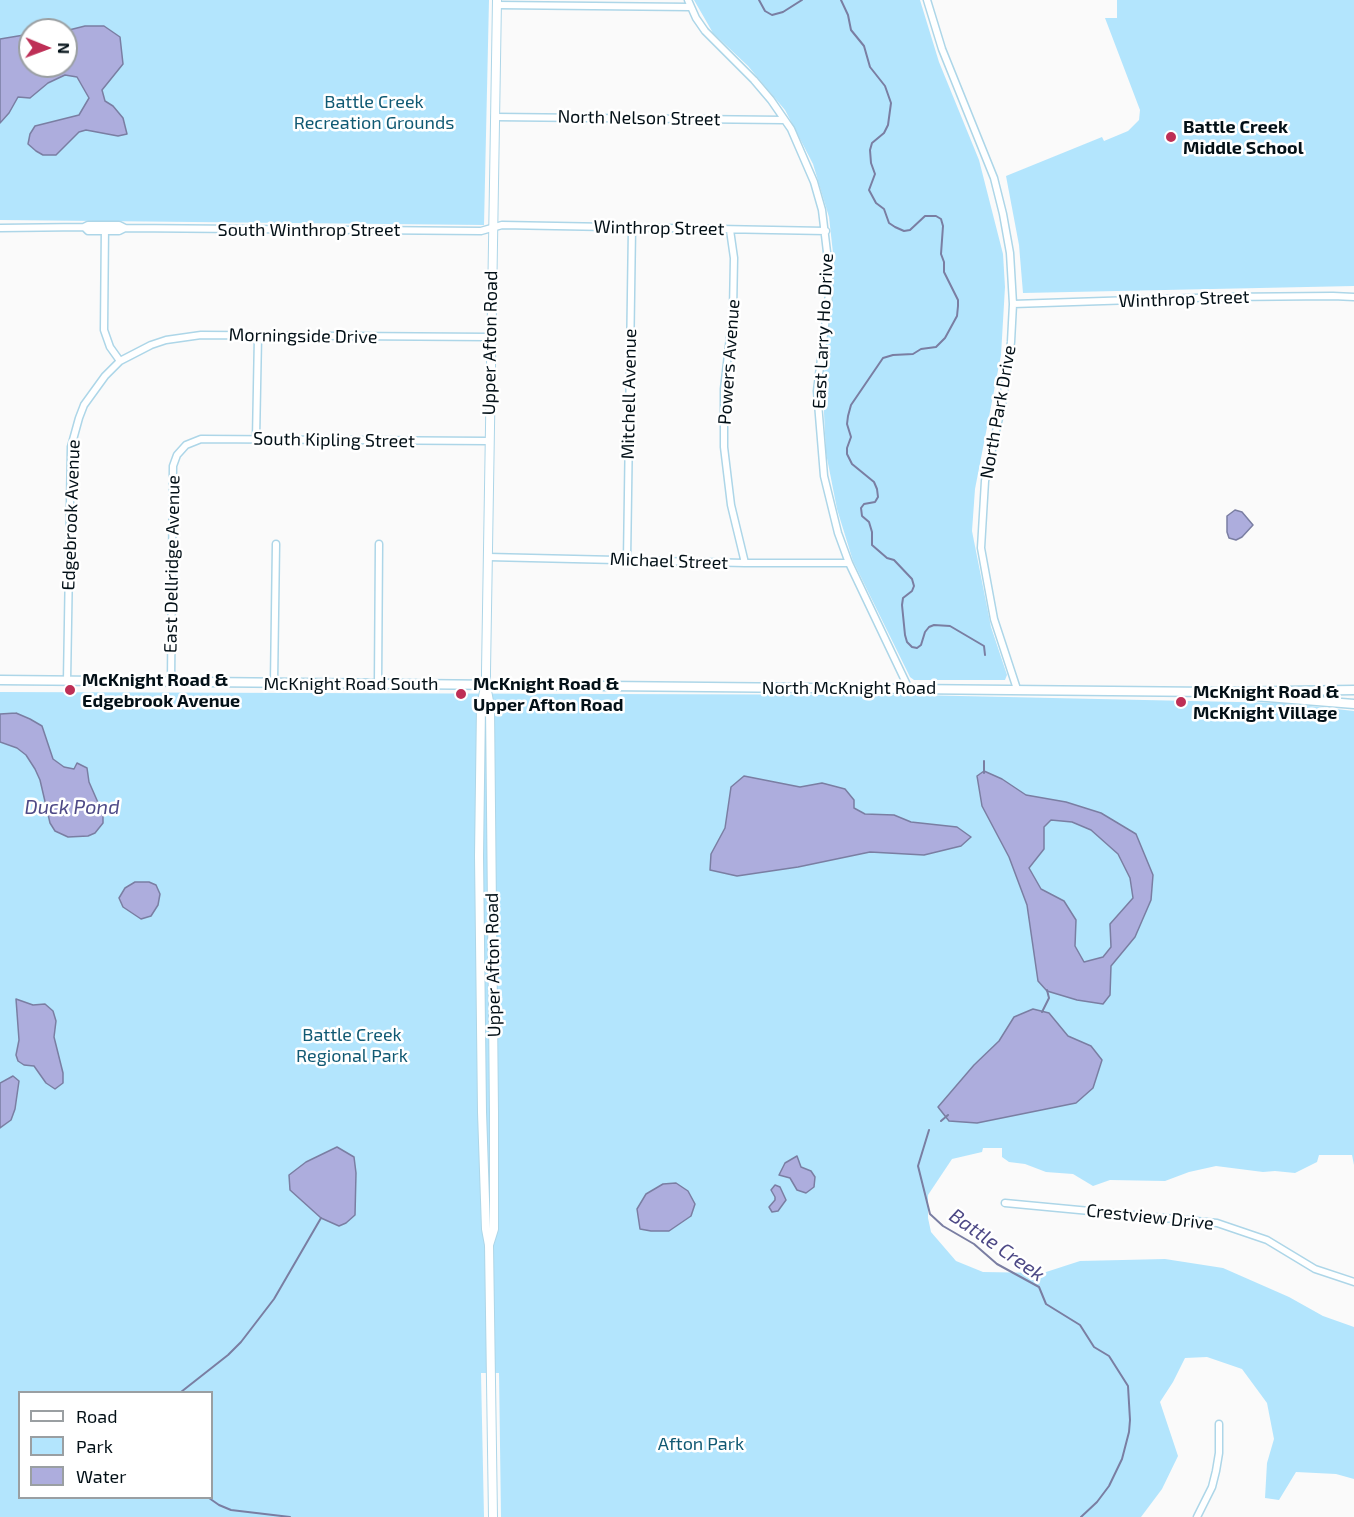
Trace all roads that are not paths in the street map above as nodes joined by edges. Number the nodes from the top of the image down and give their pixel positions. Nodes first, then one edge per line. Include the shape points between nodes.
1 (927, 0) edge
2 (497, 3) edge
3 (689, 4) edge
4 (495, 117) junction
5 (784, 120) junction
6 (0, 228) edge
7 (104, 228) junction
8 (493, 228) junction
9 (632, 228) junction
10 (730, 230) junction
11 (826, 231) junction
12 (1354, 297) edge
13 (1013, 304) junction
14 (258, 336) junction
15 (490, 337) junction
16 (120, 361) junction
17 (256, 439) junction
18 (488, 441) junction
19 (182, 448) joint
20 (276, 544) dead end
21 (379, 544) dead end
22 (488, 557) junction
23 (627, 560) junction
24 (745, 563) junction
25 (849, 563) junction
26 (0, 680) edge
27 (67, 681) junction
28 (171, 682) junction
29 (274, 683) junction
30 (378, 684) junction
31 (486, 685) junction
32 (909, 688) junction
33 (1017, 690) junction
34 (1354, 690) edge
35 (1212, 692) junction
36 (1354, 704) edge
37 (1005, 1203) dead end
38 (489, 1245) junction
39 (1354, 1282) edge
40 (1219, 1424) dead end
41 (494, 1517) edge
42 (1197, 1517) edge

1 - 13 street, North Park Drive via 1004,214
2 - 3 street
2 - 4 street, Upper Afton Road
3 - 5 street, East Larry Ho Drive via 705,31 754,80
4 - 5 street, North Nelson Street
4 - 8 street, Upper Afton Road
5 - 11 street, East Larry Ho Drive via 811,174
6 - 7 street, South Winthrop Street
7 - 8 street, South Winthrop Street
7 - 16 street via 104,330
8 - 9 street, Winthrop Street
8 - 15 street, Upper Afton Road
9 - 10 street, Winthrop Street
9 - 23 street, Mitchell Avenue
10 - 11 street, Winthrop Street
10 - 24 street, Powers Avenue via 733,302 724,389 724,447 731,505
11 - 25 street, East Larry Ho Drive via 828,294 819,361 818,419 824,476
12 - 13 street, Winthrop Street
13 - 33 street, North Park Drive via 1006,379 985,481 981,548 994,619
14 - 15 street, Morningside Drive
14 - 16 street, Morningside Drive via 183,336 151,345
14 - 17 street
15 - 18 street, Upper Afton Road
16 - 27 street, Edgebrook Avenue via 84,405 71,447
17 - 18 street, South Kipling Street
17 - 19 street, South Kipling Street via 201,439
18 - 22 street, Upper Afton Road
19 - 28 street, East Dellridge Avenue via 173,466
20 - 29 street
21 - 30 street
22 - 23 street, Michael Street
22 - 31 street, Upper Afton Road
23 - 24 street, Michael Street
24 - 25 street, Michael Street
25 - 32 street, East Larry Ho Drive
26 - 27 main road, McKnight Road South
27 - 28 main road, McKnight Road South
28 - 29 main road, McKnight Road South
29 - 30 main road, McKnight Road South
30 - 31 main road, McKnight Road South
31 - 32 main road, North McKnight Road
31 - 38 street, Upper Afton Road via 481,706 479,856 482,1112
31 - 38 street, Upper Afton Road via 490,707 494,1113 494,1229
32 - 33 main road, North McKnight Road
33 - 35 main road, North McKnight Road
34 - 35 main road
35 - 36 main road
37 - 39 street, Crestview Drive via 1217,1223 1267,1240 1315,1269
38 - 41 street, Upper Afton Road
40 - 42 street via 1216,1471

